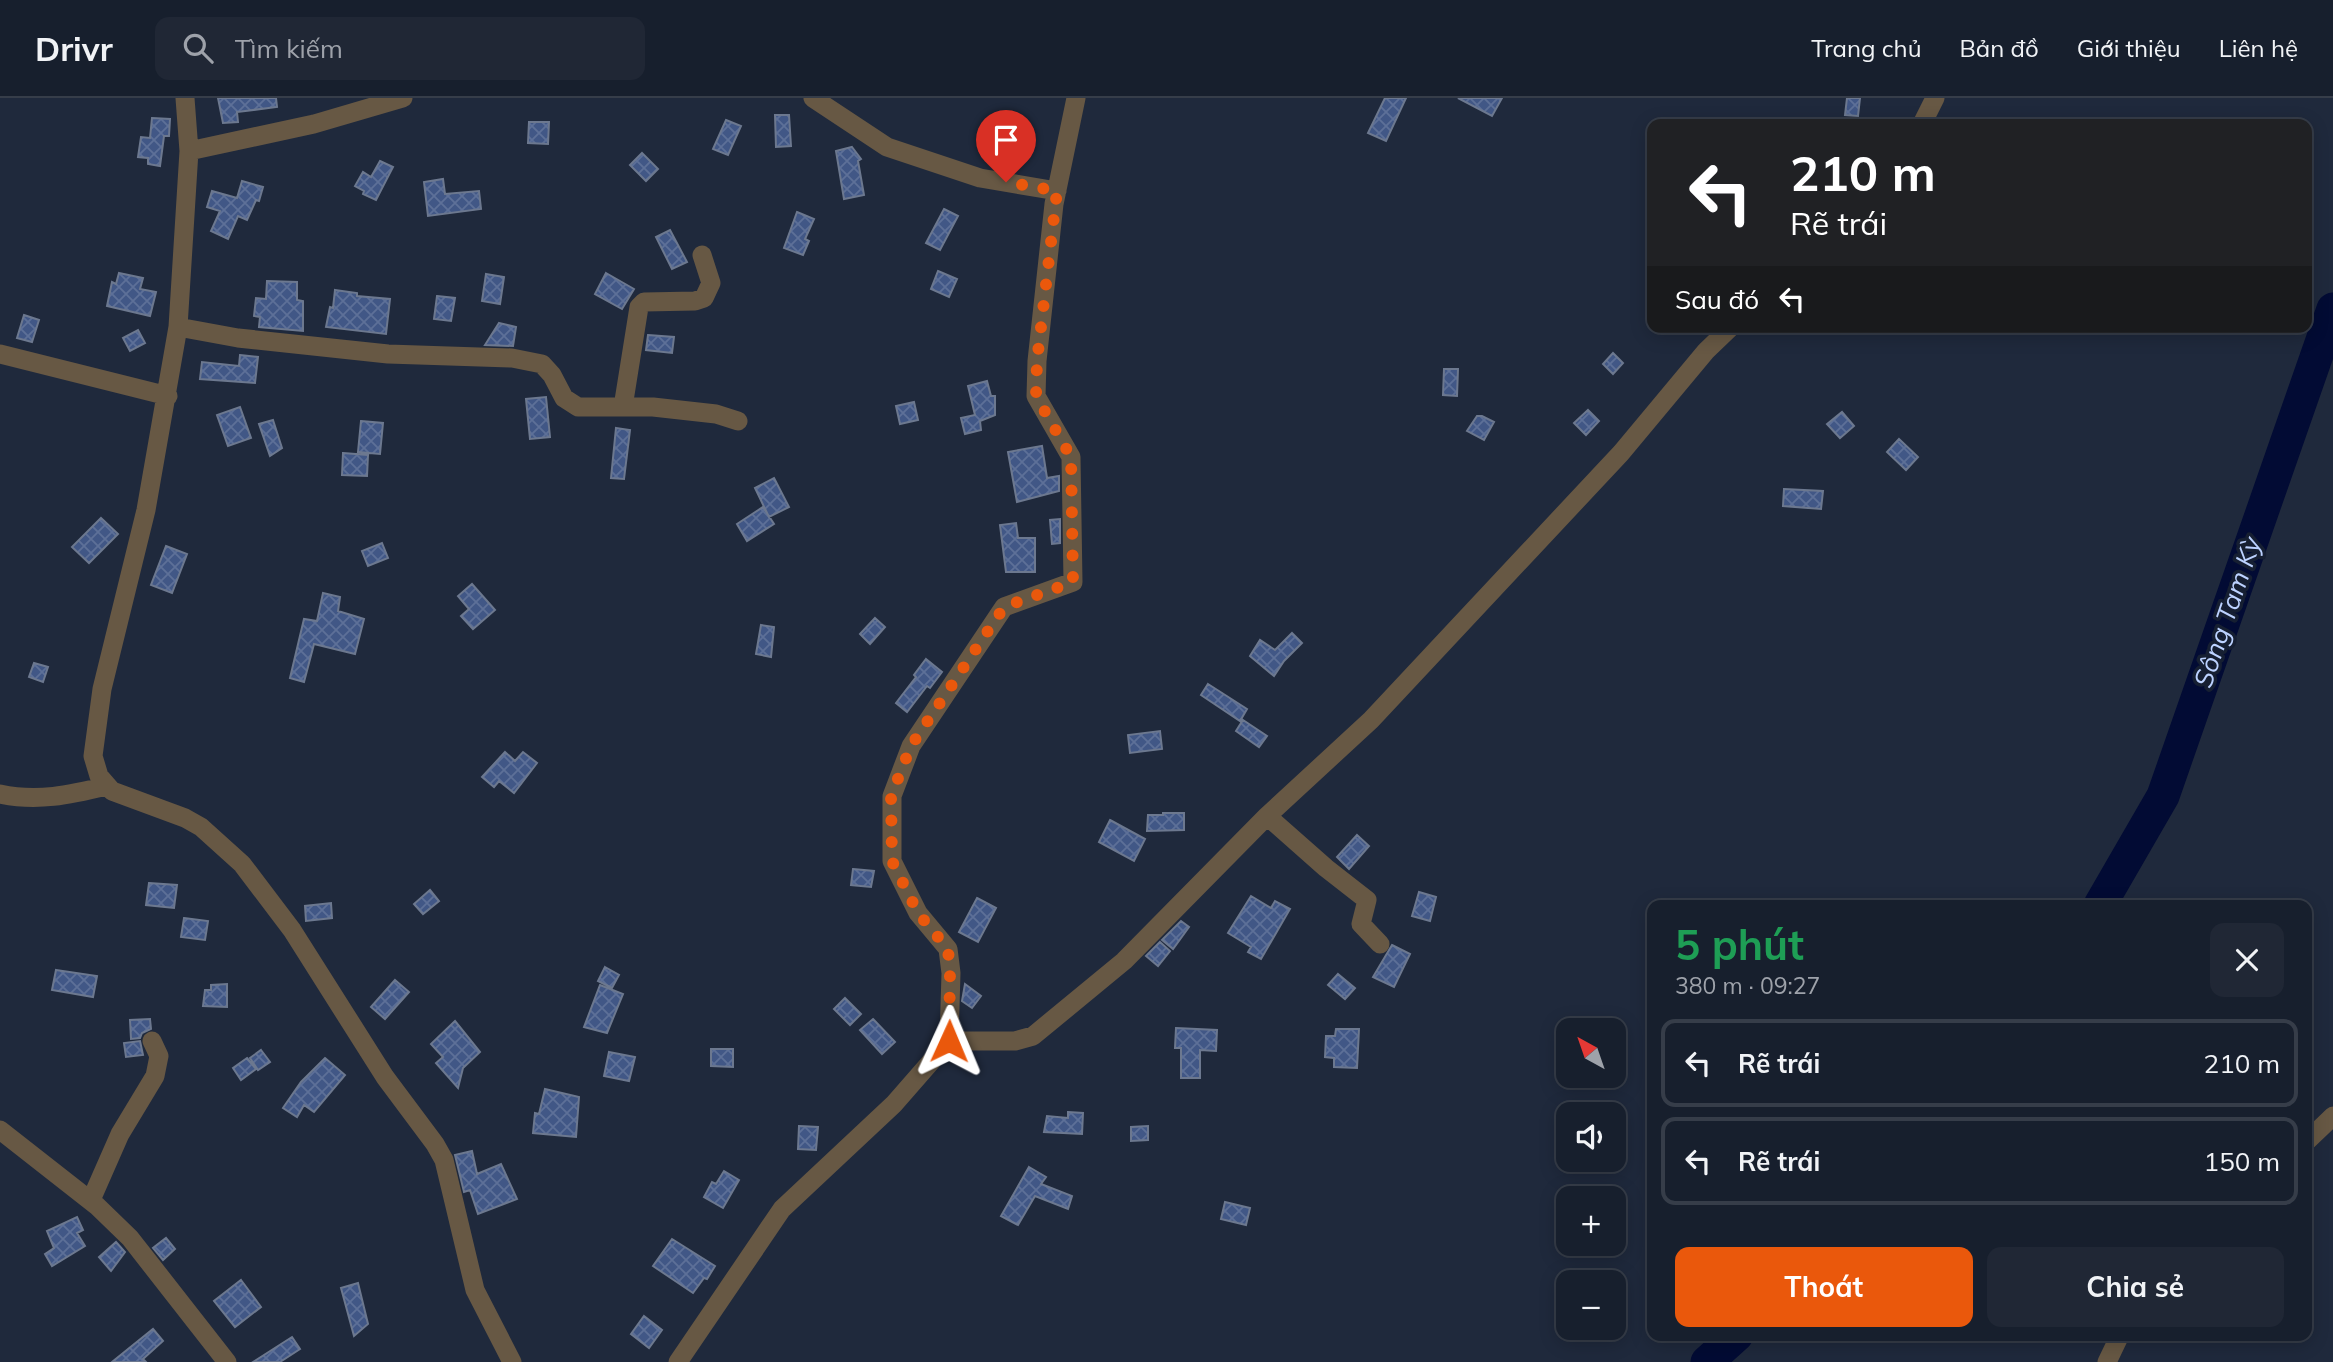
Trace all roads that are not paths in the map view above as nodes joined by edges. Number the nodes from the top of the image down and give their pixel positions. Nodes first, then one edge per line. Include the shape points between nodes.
1 (185, 98) edge
2 (403, 98) edge
3 (813, 98) edge
4 (1076, 98) edge
5 (1935, 98) edge
6 (1924, 119) edge
7 (189, 151) junction
8 (1057, 191) junction
9 (702, 255) dead end
10 (178, 327) junction
11 (1725, 333) edge
12 (0, 354) edge
13 (167, 396) junction
14 (623, 407) junction
15 (738, 421) dead end
16 (106, 786) junction
17 (0, 794) edge
18 (1267, 816) junction
19 (1380, 944) dead end
20 (152, 1041) dead end
21 (949, 1041) junction
22 (2333, 1116) edge
23 (0, 1130) edge
24 (2312, 1136) edge
25 (91, 1200) junction
26 (2117, 1341) edge
27 (227, 1362) edge
28 (512, 1362) edge
29 (678, 1362) edge
30 (2107, 1362) edge

1 - 7 street
2 - 7 street via 314,124
3 - 8 street via 887,147 980,178
4 - 8 street
5 - 6 street
7 - 10 street
8 - 21 street via 1036,396 1071,457 1073,582 1004,607 911,746 891,796 892,861 918,913 948,949
9 - 14 street via 710,283 704,298 644,302 639,307
10 - 13 street
10 - 14 street via 388,354 512,358 542,364 560,393 578,407
11 - 18 street via 1621,453 1371,720
12 - 13 street
13 - 16 street via 146,510 102,689 93,756
14 - 15 street via 692,411
16 - 17 street via 62,797
16 - 28 street via 201,827 242,864 292,930 384,1077 444,1160 475,1290
18 - 19 street via 1367,900 1361,925
18 - 21 street via 1124,961 1033,1036 1015,1041
20 - 25 street via 159,1056 155,1076 120,1134
21 - 29 street via 894,1104 782,1209
22 - 24 street
23 - 25 street
25 - 27 street via 130,1238
26 - 30 street

